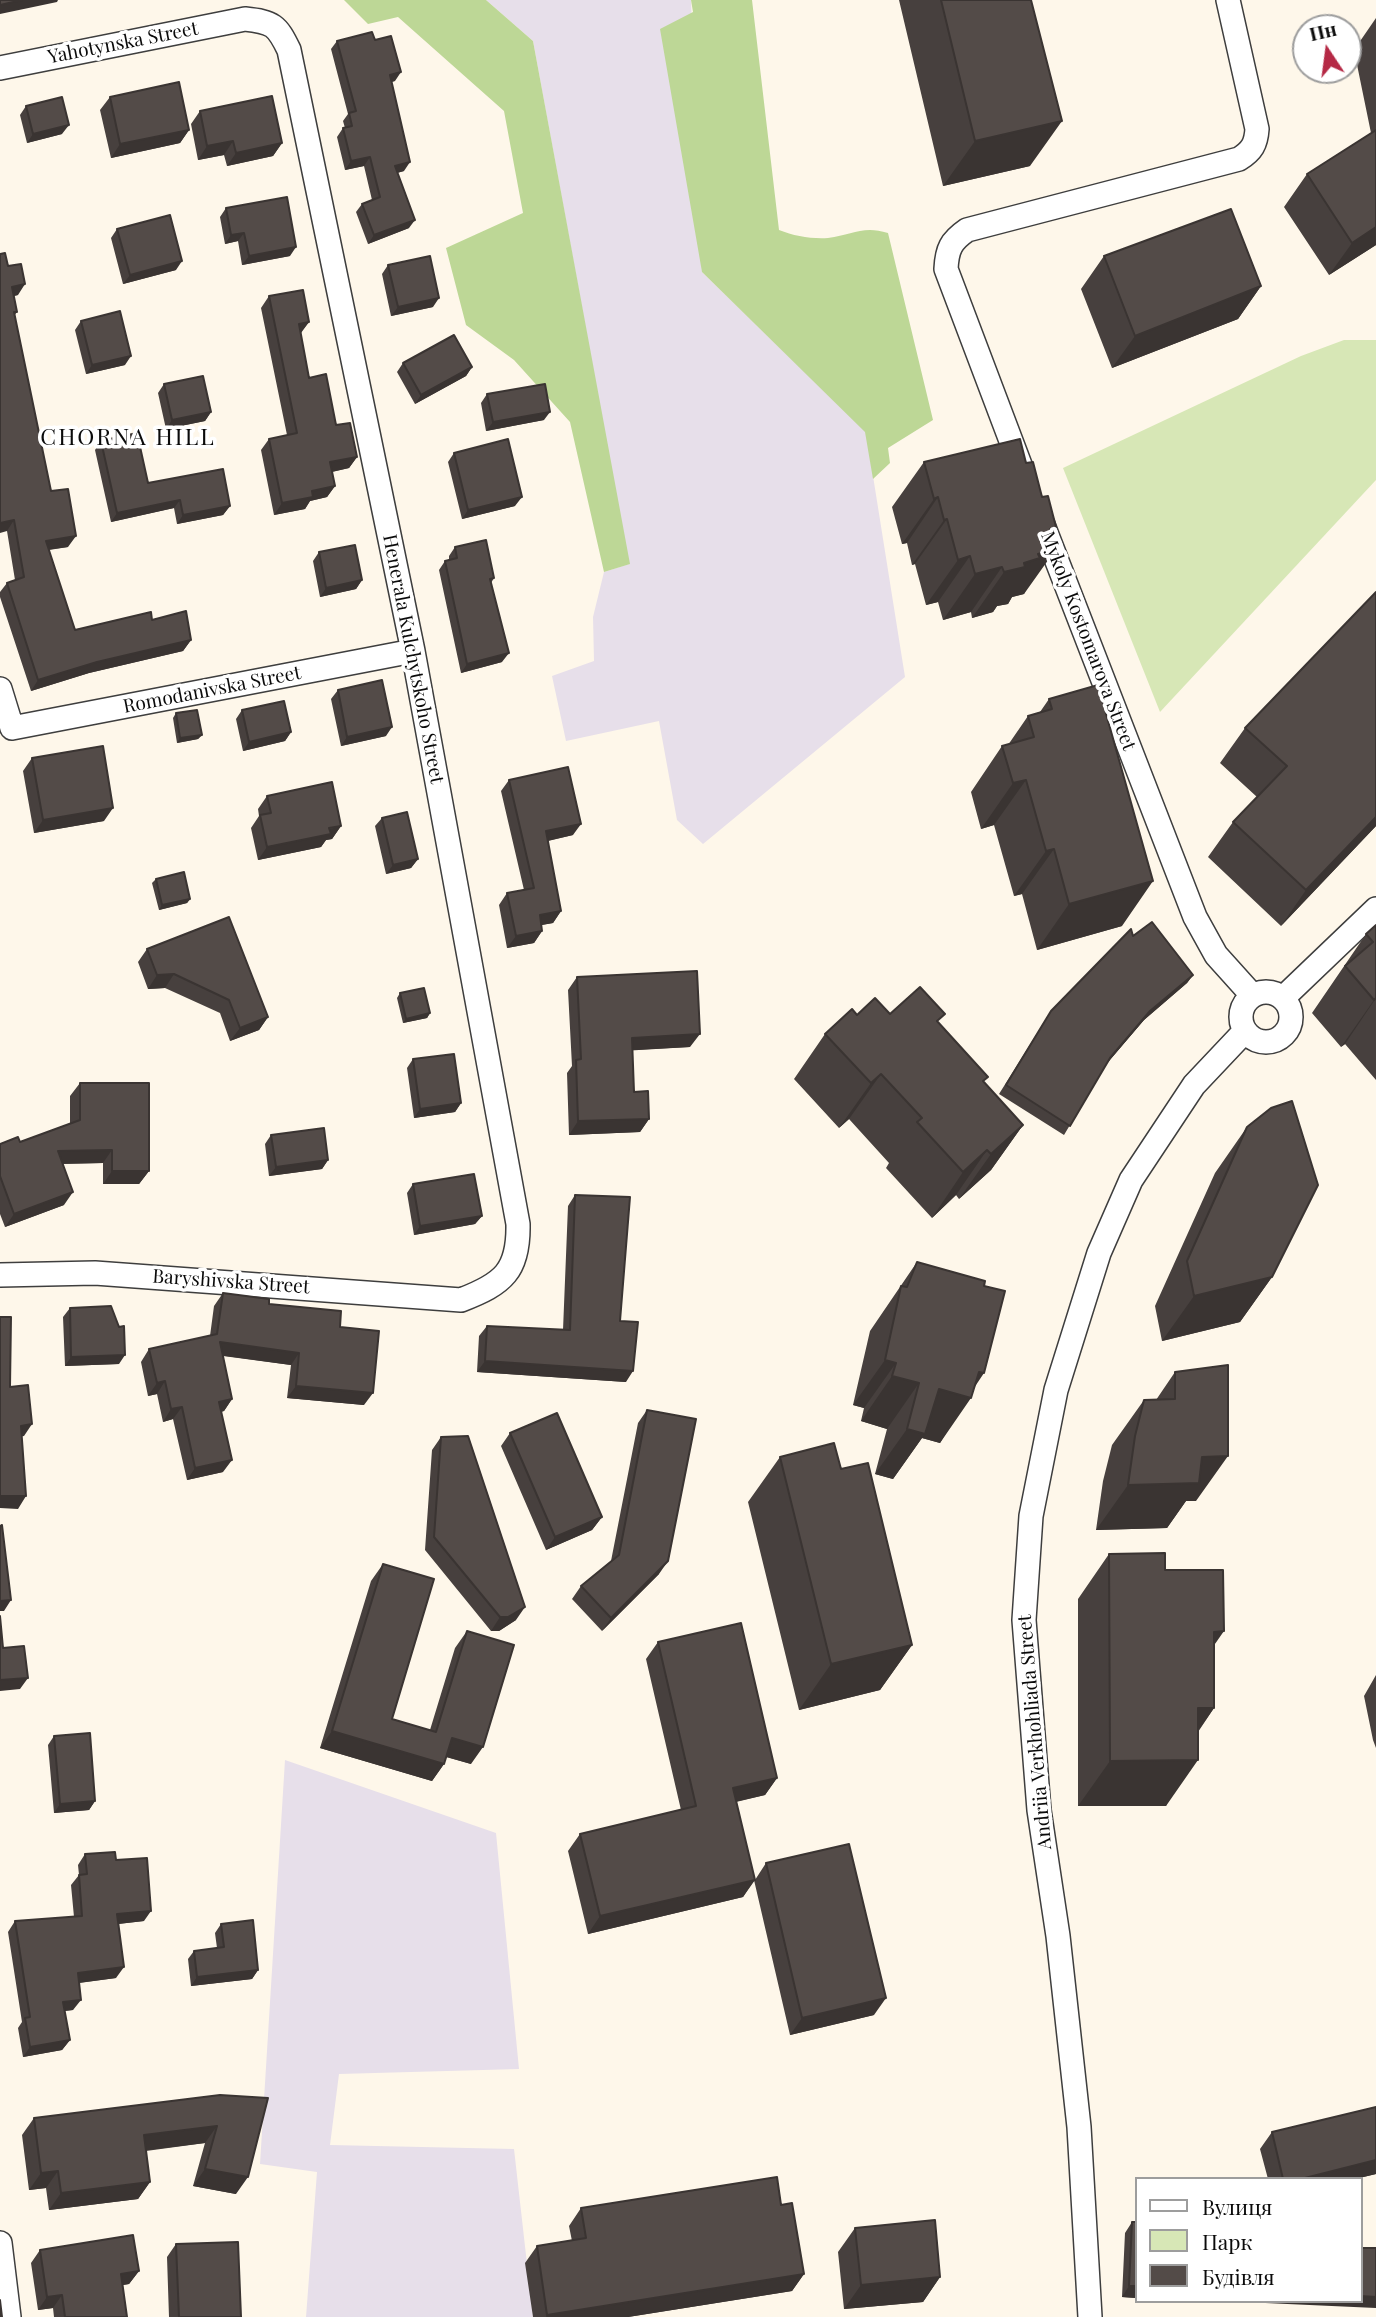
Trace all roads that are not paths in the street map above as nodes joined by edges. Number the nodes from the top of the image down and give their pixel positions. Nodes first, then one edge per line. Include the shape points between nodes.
1 (1228, 0) edge
2 (245, 19) joint
3 (0, 68) edge
4 (413, 652) junction
5 (0, 690) edge
6 (1376, 909) edge
7 (1252, 995) junction
8 (1283, 998) junction
9 (1245, 1031) junction
10 (0, 1275) edge
11 (461, 1300) joint
12 (0, 2243) edge
13 (9, 2317) edge
14 (1090, 2317) edge

1 - 7 street, Mykoly Kostomarova Street via 1256,129 1249,152 1239,159 967,230 947,251 946,269 1195,917 1216,955
2 - 3 street, Yahotynska Street
2 - 4 street, Henerala Kulchytskoho Street via 269,21 289,50
4 - 5 street, Romodanivska Street via 12,728
4 - 11 street, Henerala Kulchytskoho Street via 518,1224 519,1248 507,1273 491,1289
6 - 8 street
7 - 8 street via 1268,992
7 - 9 street via 1241,1016
8 - 9 street via 1291,1013 1282,1036 1257,1041
9 - 14 street, Andriia Verkhohliada Street via 1194,1085 1131,1180 1099,1253 1056,1390 1031,1516 1024,1620 1039,1810 1079,2127
10 - 11 street, Baryshivska Street via 95,1273
12 - 13 street

